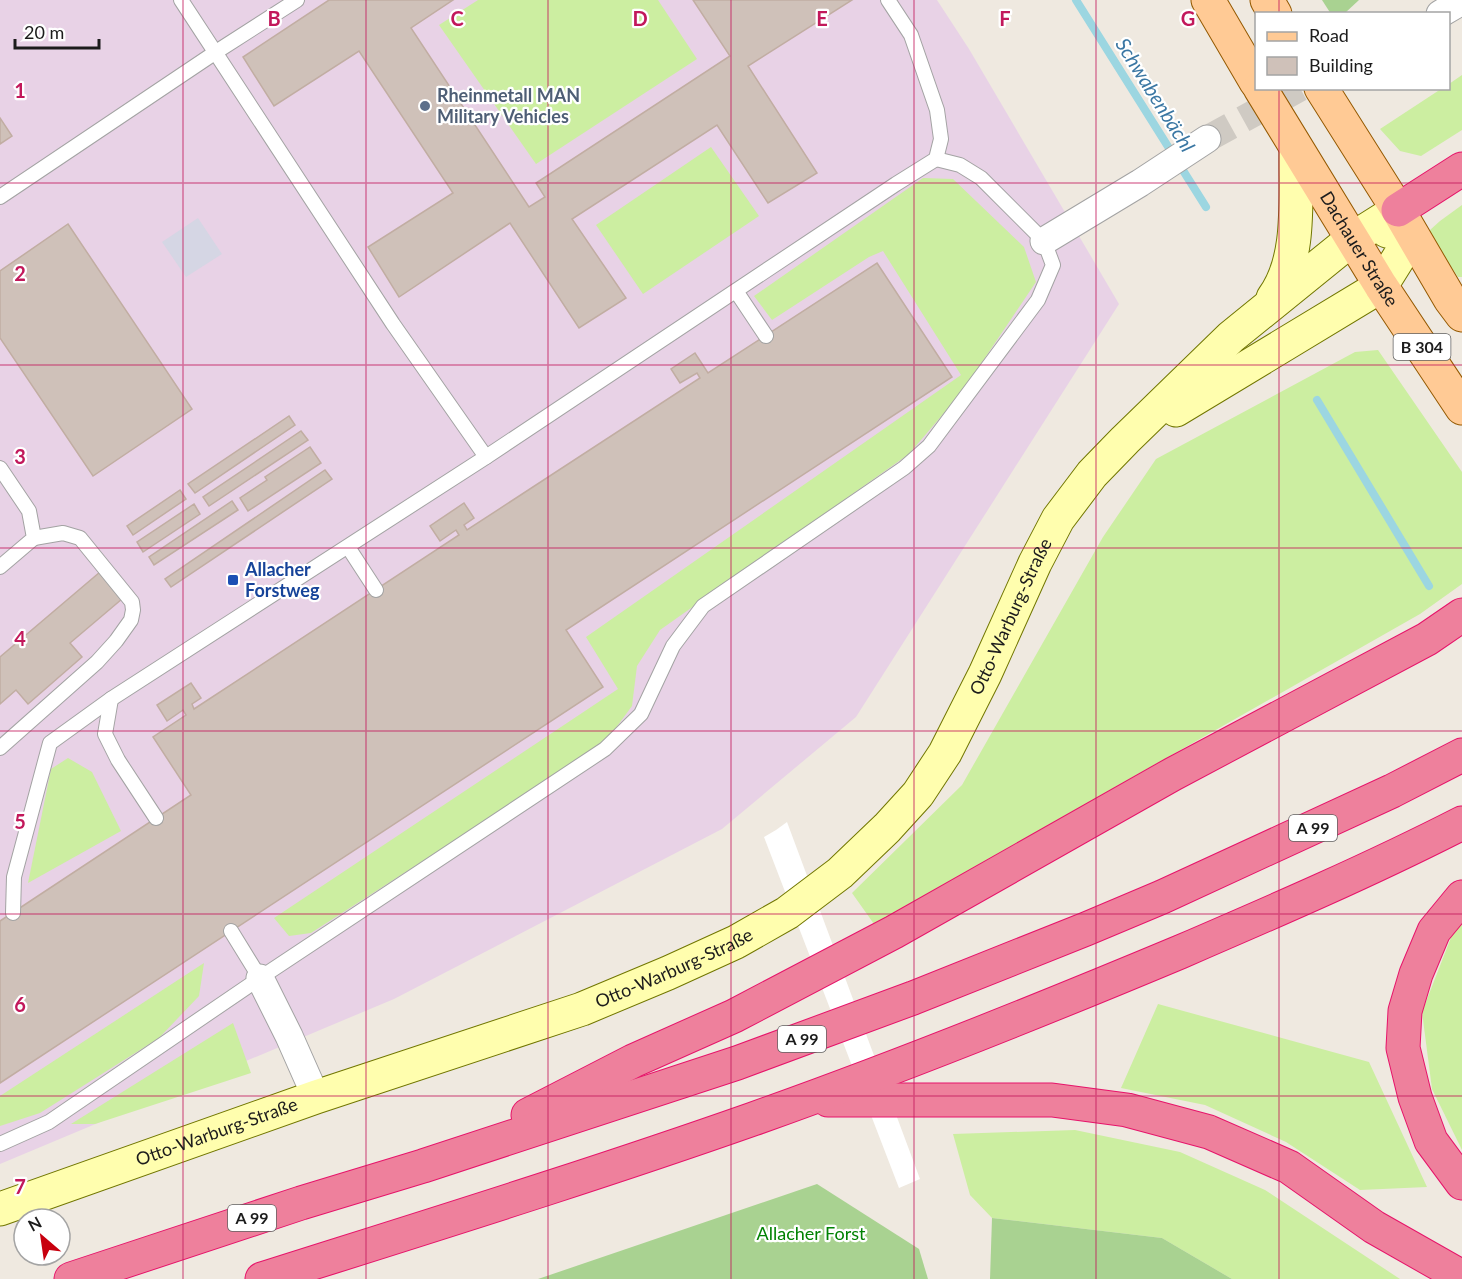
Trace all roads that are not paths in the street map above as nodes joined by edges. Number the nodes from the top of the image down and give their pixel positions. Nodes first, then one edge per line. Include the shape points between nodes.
1 (181, 0) edge
2 (297, 0) edge
3 (888, 0) edge
4 (1208, 0) edge
5 (1462, 1) edge
6 (1443, 12) edge
7 (216, 52) junction
8 (1255, 79) edge
9 (1261, 90) edge
10 (1322, 90) edge
11 (1207, 139) tunnel mouth
12 (1296, 149) junction
13 (936, 159) junction
14 (1462, 169) edge
15 (0, 197) edge
16 (1402, 219) junction
17 (1352, 239) junction
18 (1044, 241) junction
19 (1381, 286) junction
20 (736, 291) junction
21 (1263, 310) junction
22 (1462, 315) edge
23 (766, 336) dead end
24 (1462, 408) edge
25 (1125, 440) junction
26 (486, 457) junction
27 (0, 468) edge
28 (34, 538) junction
29 (348, 547) junction
30 (0, 567) edge
31 (376, 590) dead end
32 (1462, 615) edge
33 (111, 699) junction
34 (0, 748) edge
35 (1462, 755) edge
36 (156, 818) dead end
37 (1462, 823) edge
38 (1462, 897) edge
39 (13, 913) dead end
40 (231, 931) dead end
41 (260, 978) junction
42 (316, 1097) junction
43 (806, 1100) junction
44 (0, 1144) edge
45 (435, 1162) junction
46 (1462, 1183) edge
47 (0, 1209) edge
48 (1462, 1277) edge
49 (71, 1279) edge
50 (262, 1279) edge

1 - 7 lane
2 - 7 lane
3 - 13 lane via 911,35 937,110 941,139
4 - 8 main road
5 - 6 street
7 - 15 lane
7 - 26 lane via 393,324
9 - 12 main road, Dachauer Straße / B 304
10 - 16 main road, B 304
11 - 18 street
12 - 17 main road, Dachauer Straße / B 304
12 - 21 main road via 1294,244 1288,271
13 - 18 lane via 960,165 981,178
13 - 20 lane
14 - 16 highway
16 - 17 main road, Otto-Warburg-Straße
16 - 19 main road via 1401,254
16 - 22 main road, B 304
17 - 19 main road, Dachauer Straße / B 304
17 - 21 main road, Otto-Warburg-Straße
18 - 41 lane via 1053,265 1038,300 929,446 904,468 703,606 674,646 641,714 604,749
19 - 24 main road, Dachauer Straße / B 304
19 - 25 main road, Otto-Warburg-Straße
20 - 23 lane
20 - 26 lane
21 - 25 main road, Otto-Warburg-Straße
25 - 42 main road, Otto-Warburg-Straße via 1092,474 1058,519 945,753 918,794 840,873 787,913 668,973 582,1009
26 - 29 lane
27 - 28 lane via 29,511
28 - 30 lane
28 - 34 lane via 63,533 80,538 132,602 133,610 131,620 98,662
29 - 31 lane
29 - 33 lane
32 - 45 highway via 1427,639 1173,774 894,932 734,1016 633,1061
33 - 36 lane via 105,734
33 - 39 lane via 50,743 14,877
35 - 45 highway, A 99 via 1162,897 913,998 736,1063
37 - 43 highway via 1278,910 1109,982
38 - 46 highway via 1434,931 1416,974 1405,1011 1403,1048 1431,1141
40 - 41 lane
41 - 42 street
41 - 44 lane via 49,1122
42 - 47 main road, Otto-Warburg-Straße
43 - 48 highway via 1053,1100 1127,1110 1209,1132 1288,1167 1374,1227
43 - 50 highway
45 - 49 highway, A 99

